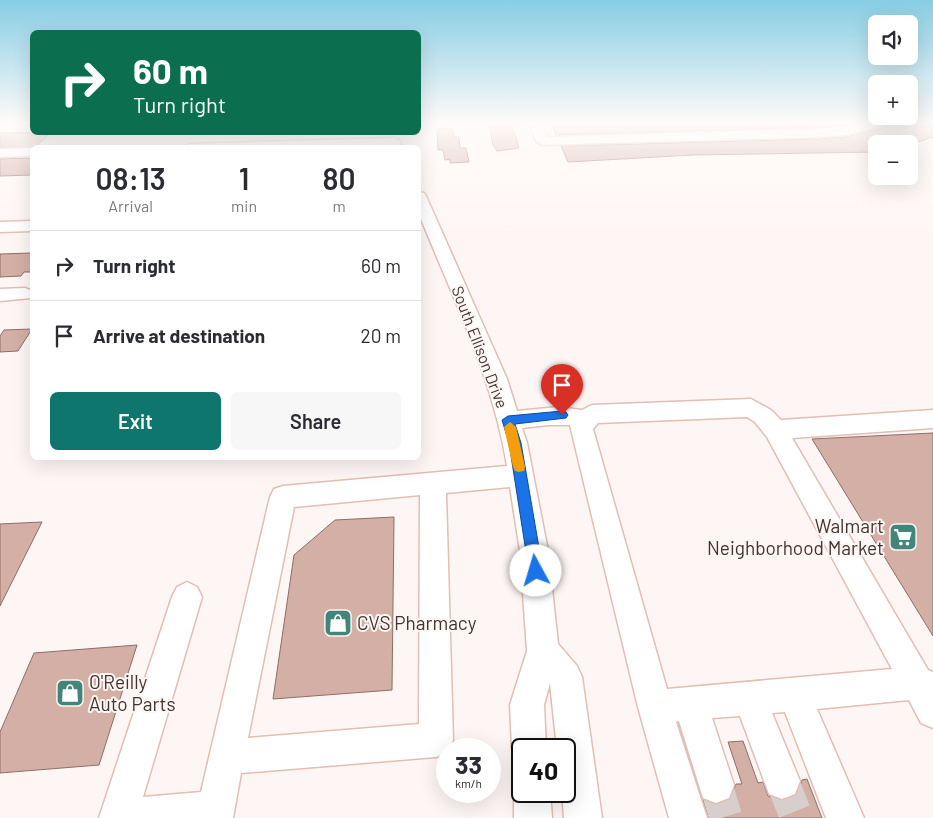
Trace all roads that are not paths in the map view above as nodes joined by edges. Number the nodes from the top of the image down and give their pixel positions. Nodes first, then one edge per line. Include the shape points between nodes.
1 (421, 206) edge
2 (30, 226) edge
3 (0, 227) edge
4 (25, 294) dead end
5 (0, 295) edge
6 (933, 419) edge
7 (508, 420) junction
8 (586, 420) junction
9 (775, 430) junction
10 (521, 475) junction
11 (434, 483) junction
12 (187, 597) dead end
13 (543, 651) junction
14 (925, 686) edge
15 (794, 694) junction
16 (750, 698) junction
17 (691, 704) junction
18 (655, 707) junction
19 (933, 711) edge
20 (528, 738) edge
21 (227, 757) junction
22 (782, 781) tunnel mouth
23 (716, 785) tunnel mouth
24 (532, 803) edge
25 (215, 814) edge
26 (118, 818) edge
27 (123, 818) edge
28 (533, 818) edge
29 (583, 818) edge
30 (688, 818) edge
31 (845, 818) edge

1 - 7 street, South Ellison Drive via 496,379
2 - 3 street
4 - 5 street
6 - 9 street
7 - 8 street via 562,415
7 - 10 street, South Ellison Drive
8 - 9 street via 592,414 751,408
8 - 18 street via 581,427
9 - 14 street
10 - 11 street
10 - 13 street, South Ellison Drive via 534,551
11 - 21 street via 283,497
11 - 21 street via 436,740
12 - 26 street
13 - 20 street, South Ellison Drive via 527,705
13 - 29 street via 566,677
14 - 15 street
14 - 19 street
15 - 16 street
15 - 31 street
16 - 17 street
16 - 22 street
17 - 18 street
17 - 23 street
18 - 30 street
21 - 25 street
24 - 28 street
25 - 27 street

